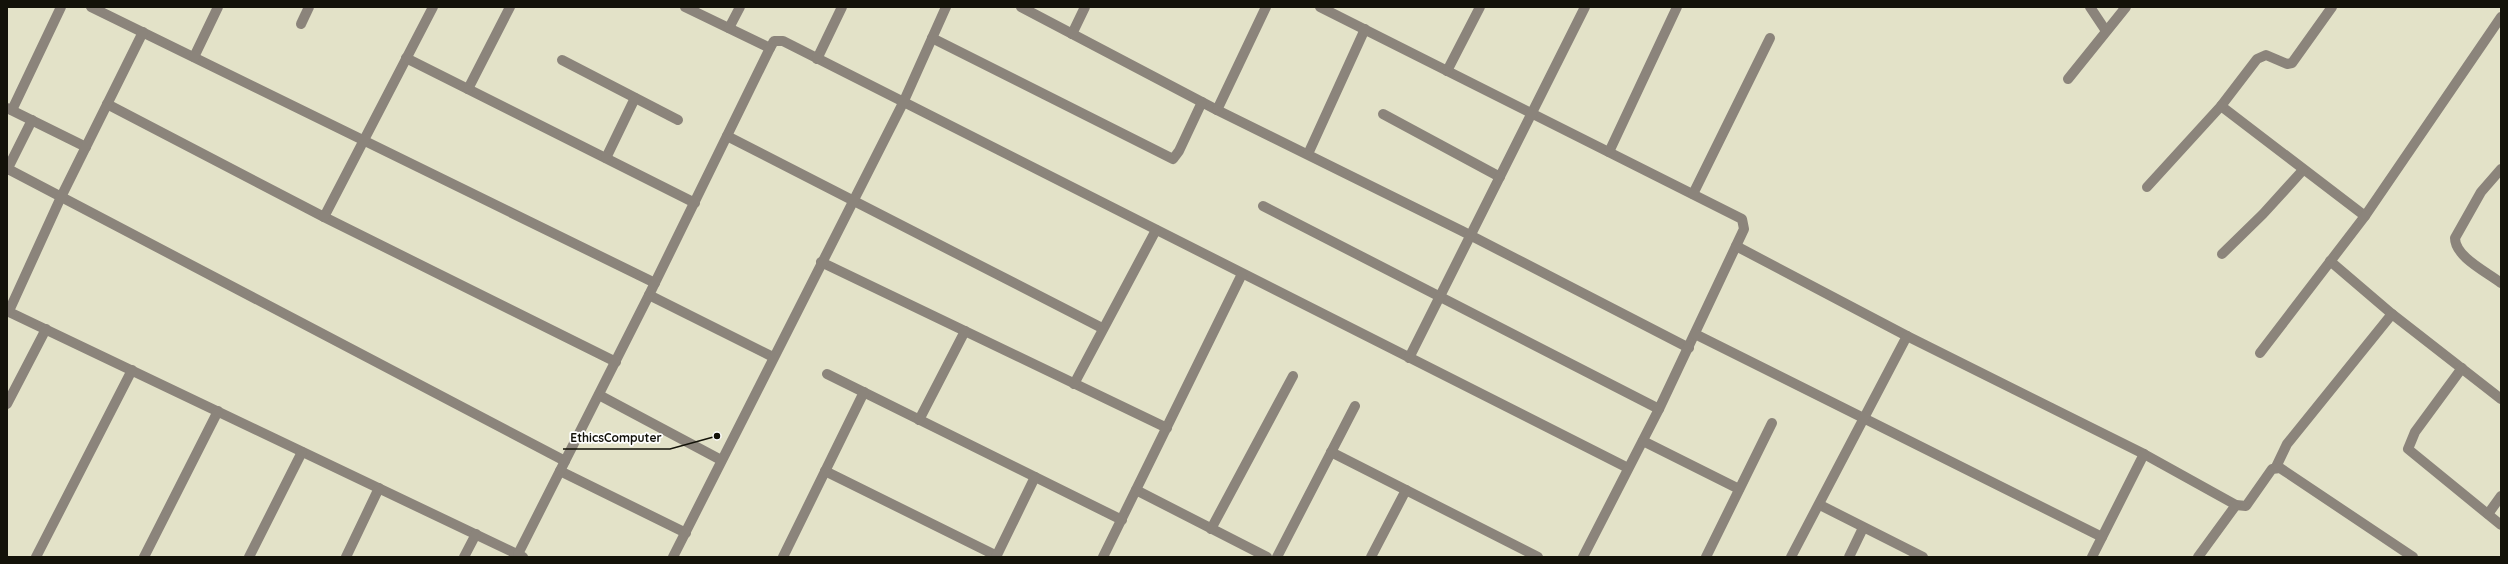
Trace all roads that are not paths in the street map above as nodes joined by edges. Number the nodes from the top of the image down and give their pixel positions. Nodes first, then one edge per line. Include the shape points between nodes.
1 (61, 7) edge
2 (91, 7) edge
3 (218, 7) edge
4 (309, 7) edge
5 (433, 7) edge
6 (510, 7) edge
7 (685, 7) edge
8 (740, 7) edge
9 (842, 7) edge
10 (946, 7) edge
11 (1021, 7) edge
12 (1085, 7) edge
13 (1266, 7) edge
14 (1320, 7) edge
15 (1480, 7) edge
16 (1585, 7) edge
17 (1677, 7) edge
18 (2090, 7) edge
19 (2126, 7) edge
20 (2332, 7) edge
21 (2501, 17) edge
22 (301, 24) dead end
23 (729, 28) junction
24 (1365, 29) junction
25 (143, 32) junction
26 (2106, 32) junction
27 (1072, 34) junction
28 (932, 38) junction
29 (1770, 38) dead end
30 (770, 48) junction
31 (194, 57) junction
32 (406, 58) junction
33 (817, 59) junction
34 (562, 60) dead end
35 (1447, 71) junction
36 (2068, 78) dead end
37 (468, 89) junction
38 (635, 98) junction
39 (1202, 102) junction
40 (903, 103) junction
41 (108, 104) junction
42 (2221, 106) junction
43 (9, 109) edge
44 (1217, 110) junction
45 (1383, 114) dead end
46 (1532, 114) junction
47 (32, 120) junction
48 (678, 120) dead end
49 (727, 136) junction
50 (364, 139) junction
51 (86, 147) junction
52 (1609, 152) junction
53 (1308, 154) junction
54 (606, 158) junction
55 (7, 169) edge
56 (2501, 169) edge
57 (2302, 170) junction
58 (1500, 176) junction
59 (2147, 187) dead end
60 (1692, 194) junction
61 (61, 197) junction
62 (852, 201) junction
63 (694, 203) junction
64 (1264, 206) dead end
65 (2365, 216) junction
66 (324, 217) junction
67 (1156, 230) junction
68 (1470, 235) junction
69 (1736, 246) junction
70 (2222, 254) dead end
71 (2330, 261) junction
72 (821, 262) junction
73 (1242, 274) junction
74 (2501, 283) edge
75 (655, 284) junction
76 (649, 295) junction
77 (1440, 295) junction
78 (8, 311) edge
79 (2392, 314) junction
80 (1102, 328) junction
81 (46, 329) junction
82 (965, 331) junction
83 (1695, 334) junction
84 (1907, 336) junction
85 (1689, 348) junction
86 (2260, 353) dead end
87 (773, 357) junction
88 (1409, 358) junction
89 (616, 362) junction
90 (2462, 368) junction
91 (132, 370) junction
92 (827, 374) dead end
93 (1293, 376) dead end
94 (1074, 384) junction
95 (864, 392) junction
96 (598, 395) junction
97 (2501, 399) edge
98 (7, 404) edge
99 (1355, 406) dead end
100 (1660, 409) junction
101 (218, 411) junction
102 (1865, 419) junction
103 (920, 420) junction
104 (1772, 424) dead end
105 (1167, 428) junction
106 (1643, 441) junction
107 (302, 452) junction
108 (1331, 452) junction
109 (2144, 454) junction
110 (721, 460) junction
111 (565, 461) junction
112 (2276, 467) junction
113 (1628, 468) junction
114 (825, 471) junction
115 (560, 472) junction
116 (1034, 477) junction
117 (379, 488) junction
118 (1739, 489) junction
119 (1136, 490) junction
120 (1406, 490) junction
121 (2501, 496) edge
122 (1820, 505) junction
123 (2236, 506) junction
124 (2488, 514) junction
125 (1122, 520) junction
126 (2501, 525) edge
127 (1863, 528) junction
128 (1212, 529) junction
129 (686, 533) junction
130 (476, 534) junction
131 (2102, 536) junction
132 (1254, 554) edge
133 (520, 556) edge
134 (996, 556) edge
135 (36, 557) edge
136 (144, 557) edge
137 (249, 557) edge
138 (346, 557) edge
139 (464, 557) edge
140 (673, 557) edge
141 (783, 557) edge
142 (1103, 557) edge
143 (1267, 557) edge
144 (1277, 557) edge
145 (1371, 557) edge
146 (1538, 557) edge
147 (1583, 557) edge
148 (1706, 557) edge
149 (1791, 557) edge
150 (1849, 557) edge
151 (1923, 557) edge
152 (2092, 557) edge
153 (2198, 557) edge
154 (2413, 557) edge

1 - 43 street
2 - 25 street
3 - 31 street
4 - 22 street
5 - 32 street
6 - 37 street
7 - 23 street
8 - 23 street
9 - 33 street
10 - 28 street
11 - 27 street
12 - 27 street
13 - 44 street
14 - 24 street
15 - 35 street
16 - 46 street
17 - 52 street
18 - 26 street
19 - 26 street
20 - 42 street via 2292,63 2287,64 2269,56 2261,56
21 - 65 street
23 - 30 street
24 - 35 street
24 - 53 street
25 - 31 street
25 - 41 street
26 - 36 street
27 - 39 street
28 - 39 street via 1172,159 1179,151
28 - 40 street
29 - 60 street
30 - 33 street via 774,41 778,40
30 - 49 street
31 - 50 street
32 - 37 street
32 - 50 street
33 - 40 street
34 - 38 street
35 - 46 street
37 - 54 street
38 - 48 street
38 - 54 street
39 - 44 street
40 - 62 street
40 - 67 street
41 - 51 street
41 - 66 street
42 - 57 street
42 - 59 street
43 - 47 street
44 - 53 street
45 - 58 street
46 - 52 street
46 - 58 street
47 - 51 street
47 - 55 street
49 - 62 street
49 - 63 street
50 - 66 street
50 - 75 street
51 - 61 street
52 - 60 street
53 - 68 street
54 - 63 street
55 - 61 street
56 - 74 street via 2481,192 2455,238 2456,245 2464,256
57 - 65 street
57 - 70 street via 2263,214
58 - 68 street
60 - 69 street via 1742,219 1744,229
61 - 78 street
61 - 111 street
62 - 72 street
62 - 80 street
63 - 75 street
64 - 77 street
65 - 71 street
66 - 89 street
67 - 73 street
67 - 80 street
68 - 77 street
68 - 85 street
69 - 83 street
69 - 84 street
71 - 79 street
71 - 86 street
72 - 82 street
72 - 87 street
73 - 88 street
73 - 105 street
75 - 76 street
76 - 87 street
76 - 89 street
77 - 88 street
77 - 100 street
78 - 81 street
79 - 90 street
79 - 112 street via 2287,444
80 - 94 street
81 - 91 street
81 - 98 street
82 - 94 street
82 - 103 street
83 - 85 street
83 - 102 street
84 - 102 street
84 - 109 street
85 - 100 street
87 - 110 street
88 - 113 street
89 - 96 street
90 - 97 street
90 - 124 street via 2407,446 2409,452
91 - 101 street
91 - 135 street
92 - 95 street
93 - 128 street
94 - 105 street
95 - 103 street
95 - 114 street
96 - 110 street
96 - 111 street
99 - 108 street
100 - 106 street
101 - 107 street
101 - 136 street
102 - 122 street
102 - 131 street
103 - 116 street
104 - 118 street
105 - 119 street
106 - 113 street
106 - 118 street
107 - 117 street
107 - 137 street
108 - 120 street
108 - 144 street
109 - 123 street
109 - 131 street
110 - 129 street
111 - 115 street
112 - 123 street via 2246,506
112 - 154 street
113 - 147 street
114 - 134 street
114 - 141 street
115 - 129 street
115 - 133 street
116 - 125 street
116 - 134 street
117 - 130 street
117 - 138 street
118 - 148 street
119 - 125 street
119 - 128 street
120 - 145 street
120 - 146 street
121 - 124 street
122 - 127 street
122 - 149 street
123 - 153 street
124 - 126 street
125 - 142 street
127 - 150 street
127 - 151 street
128 - 132 street
129 - 140 street
130 - 133 street
130 - 139 street
131 - 152 street
132 - 143 street

